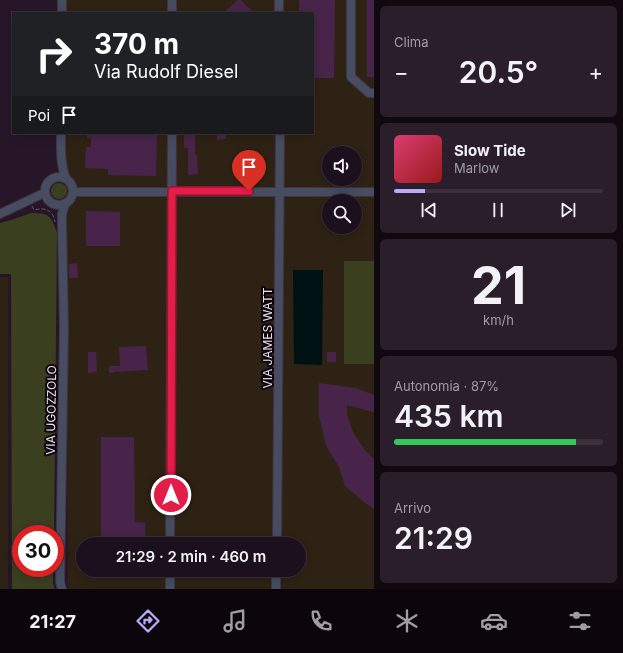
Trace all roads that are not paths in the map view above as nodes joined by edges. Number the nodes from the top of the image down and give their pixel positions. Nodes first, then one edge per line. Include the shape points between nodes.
1 (62, 0) edge
2 (172, 0) edge
3 (279, 0) edge
4 (351, 0) edge
5 (62, 12) edge
6 (172, 12) edge
7 (279, 12) edge
8 (374, 94) edge
9 (61, 134) edge
10 (172, 134) edge
11 (280, 134) edge
12 (61, 156) junction
13 (52, 178) junction
14 (66, 178) junction
15 (172, 191) junction
16 (44, 192) junction
17 (73, 192) junction
18 (280, 192) junction
19 (374, 192) edge
20 (51, 204) junction
21 (66, 204) junction
22 (0, 214) edge
23 (62, 232) junction
24 (170, 537) edge
25 (277, 537) edge
26 (170, 577) edge
27 (276, 577) edge
28 (62, 589) edge
29 (170, 589) edge
30 (276, 589) edge

1 - 5 street
2 - 6 street
3 - 7 street
4 - 8 street via 351,77 369,94
9 - 12 street
10 - 15 street
11 - 18 street, VIA JAMES WATT
12 - 13 street
12 - 14 street
13 - 14 street
13 - 16 street via 46,184
14 - 17 street via 72,184
15 - 17 street
15 - 18 street
15 - 24 street
16 - 20 street
16 - 22 street
17 - 21 street
18 - 19 street
18 - 25 street, VIA JAMES WATT
20 - 21 street
20 - 23 street, VIA UGOZZOLO
21 - 23 street, VIA UGOZZOLO via 62,214
23 - 28 street, VIA UGOZZOLO
26 - 29 street
27 - 30 street

